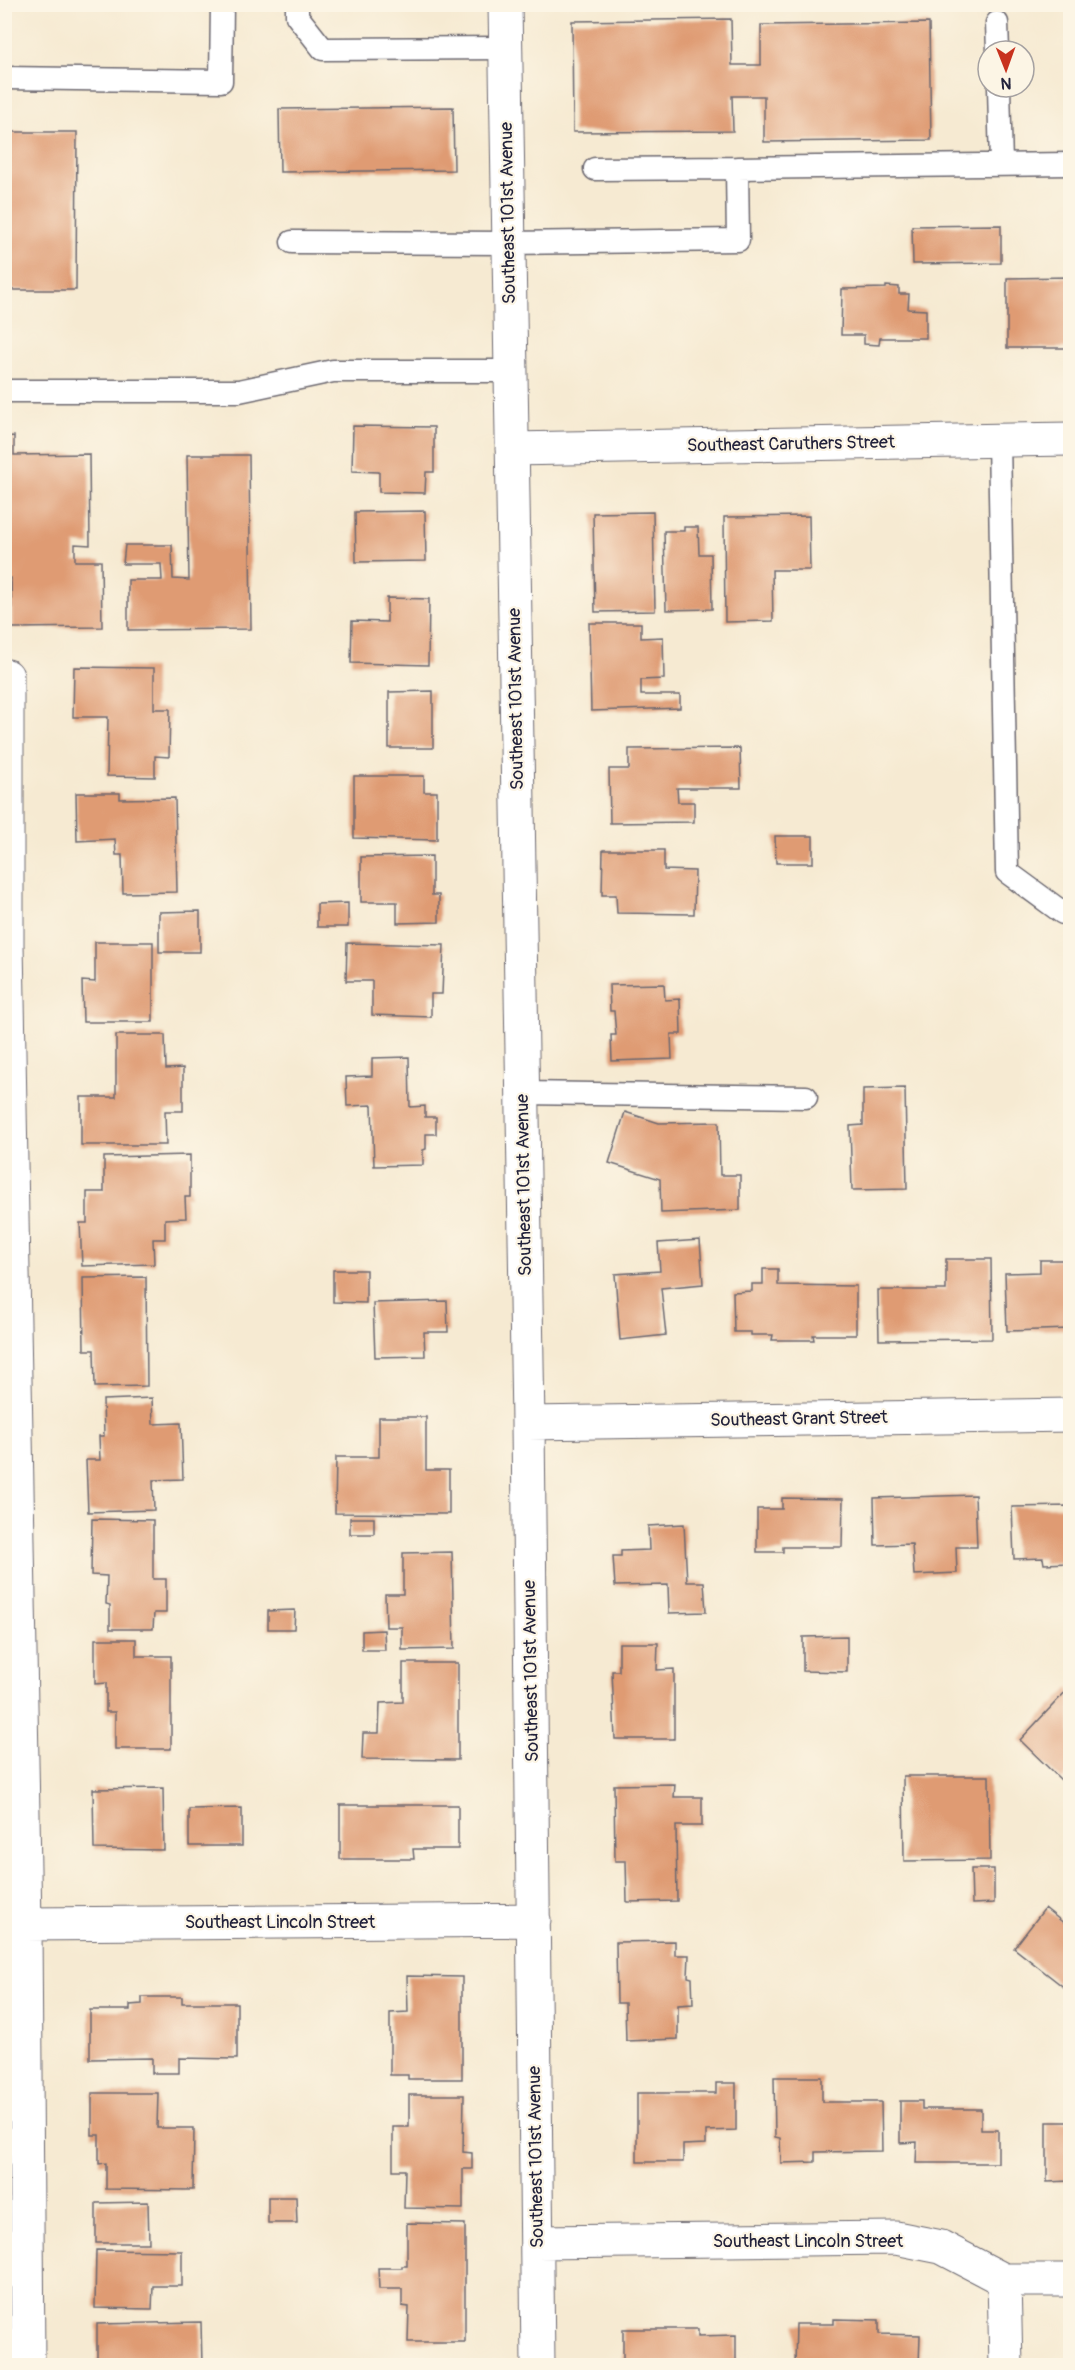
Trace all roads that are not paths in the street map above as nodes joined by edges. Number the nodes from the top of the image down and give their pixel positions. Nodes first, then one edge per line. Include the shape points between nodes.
1 (222, 4) edge
2 (297, 4) edge
3 (505, 4) edge
4 (997, 23) dead end
5 (998, 39) edge
6 (505, 48) junction
7 (4, 78) edge
8 (999, 99) edge
9 (1071, 164) edge
10 (1001, 165) junction
11 (737, 168) junction
12 (595, 169) dead end
13 (292, 242) dead end
14 (508, 243) junction
15 (511, 371) junction
16 (4, 391) edge
17 (1071, 439) edge
18 (999, 440) junction
19 (512, 449) junction
20 (7, 676) dead end
21 (1071, 913) edge
22 (6, 944) edge
23 (522, 1093) junction
24 (806, 1097) dead end
25 (1071, 1415) edge
26 (528, 1423) junction
27 (534, 1920) junction
28 (25, 1924) junction
29 (537, 2242) junction
30 (1004, 2280) junction
31 (1071, 2280) edge
32 (28, 2366) edge
33 (538, 2366) edge
34 (1006, 2366) edge

1 - 7 lane via 221,81
2 - 6 lane via 297,16 323,48
3 - 6 street, Southeast 101st Avenue
4 - 5 lane
6 - 14 street, Southeast 101st Avenue
8 - 10 lane
9 - 10 lane
10 - 11 lane
11 - 12 lane
11 - 14 lane via 738,240
13 - 14 lane
14 - 15 street, Southeast 101st Avenue
15 - 16 lane via 333,371 239,391
15 - 19 street, Southeast 101st Avenue
17 - 18 street, Southeast Caruthers Street
18 - 19 street, Southeast Caruthers Street
18 - 21 lane via 1008,872 1064,913
19 - 23 street, Southeast 101st Avenue
20 - 22 street
22 - 28 street
23 - 24 lane
23 - 26 street, Southeast 101st Avenue
25 - 26 street, Southeast Grant Street
26 - 27 street, Southeast 101st Avenue
27 - 28 street, Southeast Lincoln Street
27 - 29 street, Southeast 101st Avenue
28 - 32 street
29 - 30 street, Southeast Lincoln Street via 896,2238 941,2247
29 - 33 street, Southeast 101st Avenue
30 - 31 street, Southeast Lincoln Street
30 - 34 street

